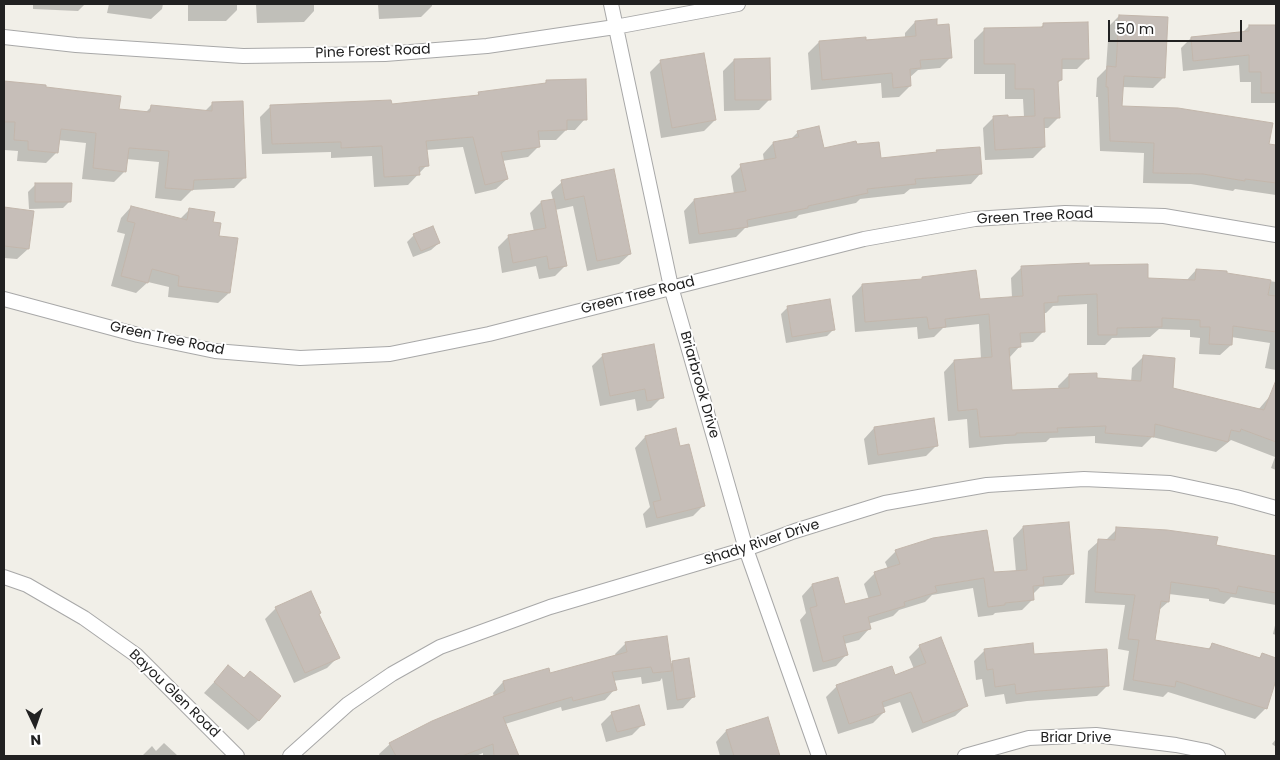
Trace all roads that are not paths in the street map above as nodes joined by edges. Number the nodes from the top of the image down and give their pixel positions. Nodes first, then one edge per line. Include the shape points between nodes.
1 (611, 4) edge
2 (738, 4) edge
3 (615, 27) junction
4 (4, 37) edge
5 (1276, 235) edge
6 (671, 287) junction
7 (4, 299) edge
8 (1276, 508) edge
9 (746, 549) junction
10 (4, 576) edge
11 (237, 756) edge
12 (290, 756) edge
13 (819, 756) edge
14 (965, 756) edge
15 (1218, 756) edge

1 - 3 street, Briarbrook Drive
2 - 3 street, Pine Forest Road
3 - 4 street, Pine Forest Road via 478,47 385,54 252,56
3 - 6 street, Briarbrook Drive
5 - 6 street, Green Tree Road via 1164,216 1065,213 975,219 864,239
6 - 7 street, Green Tree Road via 488,334 390,354 300,358 215,351 138,335
6 - 9 street, Briarbrook Drive
8 - 9 street, Shady River Drive via 1170,482 1084,479 987,485 885,503
9 - 12 street, Shady River Drive via 550,607 440,647 348,704
9 - 13 street, Briarbrook Drive
10 - 11 street, Bayou Glen Road via 27,585 84,618 136,656
14 - 15 street, Briar Drive via 1029,738 1096,735 1176,745

